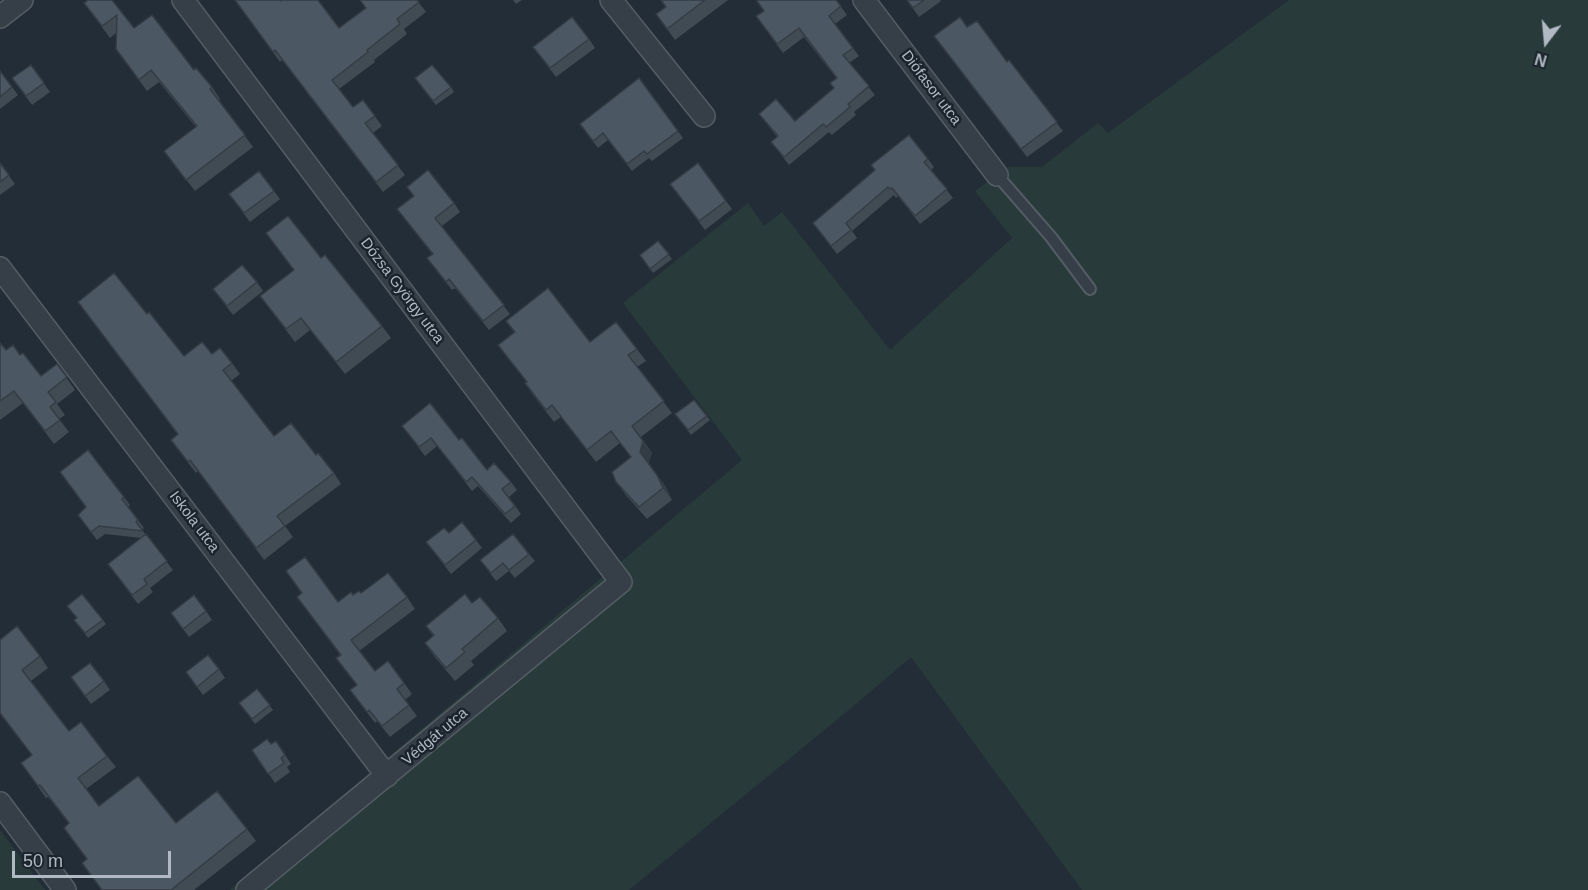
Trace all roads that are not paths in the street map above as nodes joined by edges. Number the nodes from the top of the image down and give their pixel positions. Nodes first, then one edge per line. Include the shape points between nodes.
1 (22, 0) edge
2 (183, 0) edge
3 (611, 0) edge
4 (864, 0) edge
5 (0, 17) edge
6 (704, 116) dead end
7 (997, 176) joint
8 (0, 267) edge
9 (1090, 289) dead end
10 (621, 582) joint
11 (387, 776) junction
12 (0, 803) edge
13 (65, 890) edge
14 (248, 890) edge

1 - 5 street
2 - 10 street, Dózsa György utca
3 - 6 street
4 - 7 street, Diófasor utca
7 - 9 lane
8 - 11 street, Iskola utca
10 - 11 street, Védgát utca
11 - 14 street, Védgát utca
12 - 13 street

